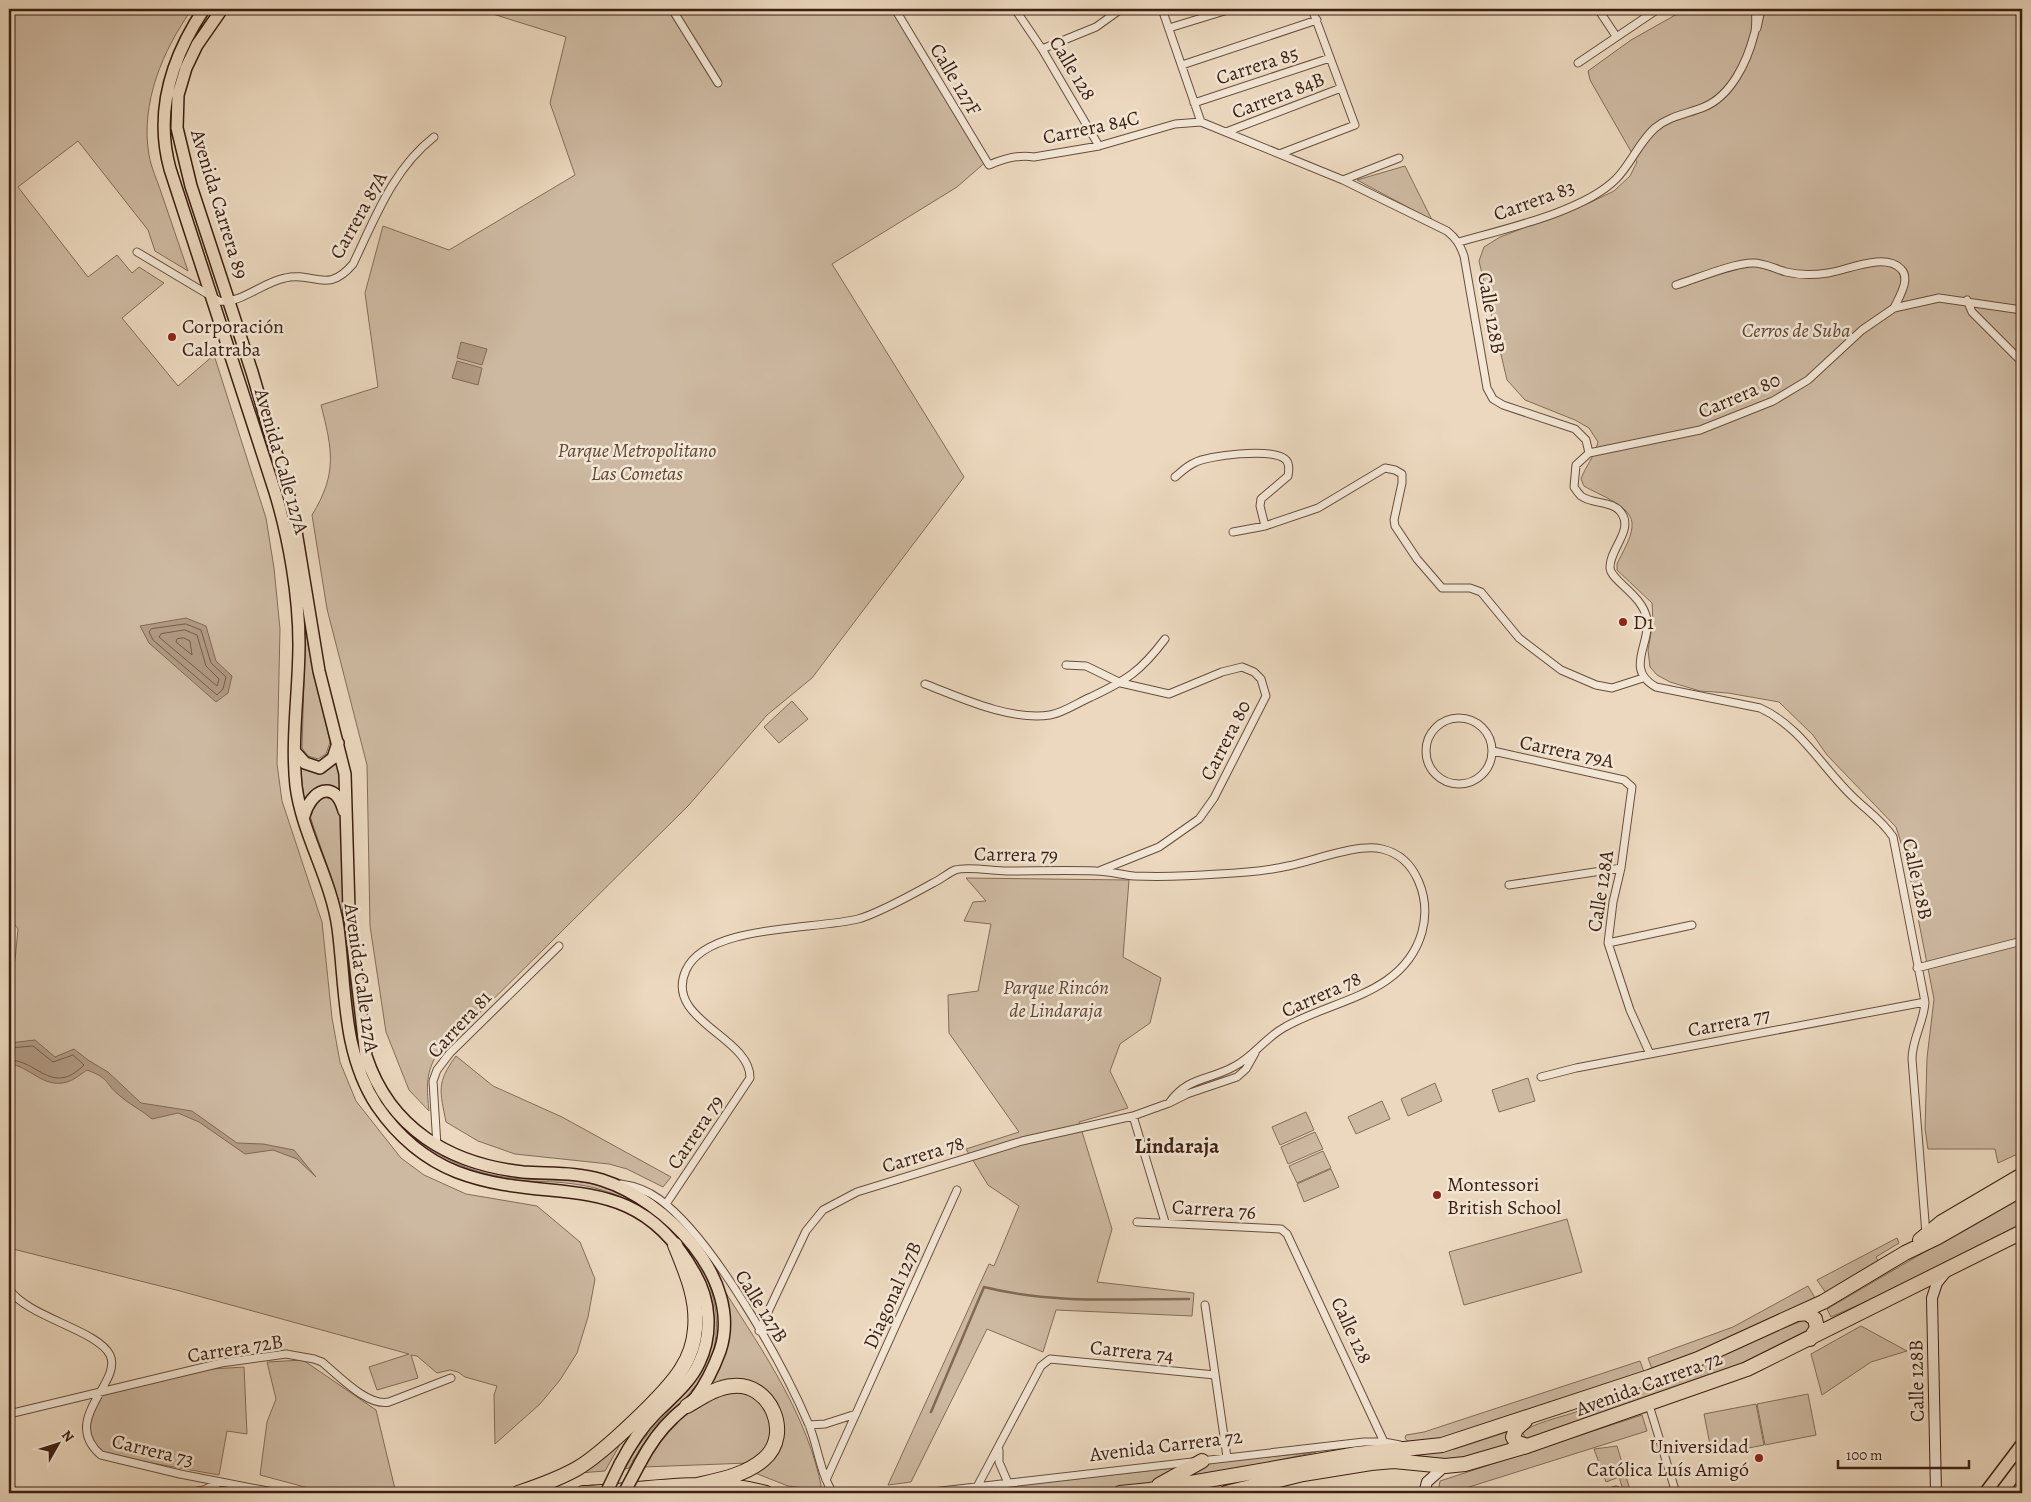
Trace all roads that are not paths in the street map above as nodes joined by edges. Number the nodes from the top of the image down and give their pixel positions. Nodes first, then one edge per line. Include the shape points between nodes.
1 (204, 9) edge
2 (222, 9) edge
3 (672, 9) edge
4 (895, 9) edge
5 (1015, 9) edge
6 (1122, 9) edge
7 (1162, 9) edge
8 (1231, 9) edge
9 (1312, 9) edge
10 (1598, 9) edge
11 (1658, 9) edge
12 (1759, 9) edge
13 (1317, 20) junction
14 (1169, 28) junction
15 (1616, 36) junction
16 (1042, 49) junction
17 (1330, 58) junction
18 (1578, 63) dead end
19 (1182, 65) junction
20 (718, 83) dead end
21 (1341, 88) junction
22 (1194, 103) junction
23 (1201, 122) junction
24 (1226, 132) junction
25 (434, 137) dead end
26 (1100, 146) junction
27 (1282, 153) junction
28 (1398, 158) dead end
29 (989, 165) joint
30 (1343, 180) junction
31 (1459, 242) junction
32 (137, 252) dead end
33 (1676, 286) dead end
34 (212, 298) junction
35 (1967, 300) junction
36 (230, 301) junction
37 (1894, 308) junction
38 (2022, 310) edge
39 (2022, 362) edge
40 (1589, 453) junction
41 (1175, 477) dead end
42 (1266, 526) junction
43 (1233, 532) dead end
44 (1165, 639) dead end
45 (1066, 665) dead end
46 (1643, 678) junction
47 (925, 684) dead end
48 (1121, 684) junction
49 (338, 742) junction
50 (1493, 751) junction
51 (296, 753) junction
52 (1632, 787) joint
53 (304, 816) junction
54 (346, 817) junction
55 (1380, 848) joint
56 (1621, 868) junction
57 (1099, 871) junction
58 (1509, 885) dead end
59 (1692, 925) dead end
60 (2022, 941) edge
61 (1608, 943) junction
62 (559, 946) dead end
63 (1917, 968) junction
64 (1925, 1002) junction
65 (1258, 1049) junction
66 (1650, 1054) junction
67 (1237, 1065) junction
68 (1242, 1073) junction
69 (1540, 1077) dead end
70 (1169, 1103) junction
71 (1133, 1116) junction
72 (437, 1146) junction
73 (2022, 1175) edge
74 (611, 1183) junction
75 (2022, 1189) edge
76 (957, 1190) dead end
77 (666, 1204) junction
78 (1137, 1222) dead end
79 (1165, 1222) junction
80 (2022, 1232) edge
81 (1287, 1234) joint
82 (1926, 1234) junction
83 (674, 1245) junction
84 (1905, 1253) junction
85 (1947, 1271) junction
86 (1916, 1287) junction
87 (9, 1289) edge
88 (1932, 1298) junction
89 (1205, 1304) dead end
90 (1798, 1314) junction
91 (759, 1331) junction
92 (1809, 1339) junction
93 (1215, 1375) junction
94 (451, 1378) dead end
95 (100, 1390) junction
96 (1649, 1405) junction
97 (687, 1406) junction
98 (9, 1414) edge
99 (856, 1414) junction
100 (1530, 1418) junction
101 (809, 1424) junction
102 (1384, 1442) junction
103 (2022, 1444) edge
104 (1527, 1446) junction
105 (999, 1447) junction
106 (1412, 1449) junction
107 (1227, 1458) junction
108 (1202, 1461) junction
109 (1445, 1466) junction
110 (826, 1480) junction
111 (220, 1482) junction
112 (1008, 1483) junction
113 (1264, 1484) junction
114 (697, 1486) junction
115 (2022, 1486) edge
116 (977, 1487) junction
117 (1150, 1490) junction
118 (1616, 1490) dead end
119 (187, 1493) edge
120 (278, 1493) edge
121 (518, 1493) edge
122 (582, 1493) edge
123 (606, 1493) edge
124 (624, 1493) edge
125 (766, 1493) edge
126 (833, 1493) edge
127 (924, 1493) edge
128 (1120, 1493) edge
129 (1226, 1493) edge
130 (1246, 1493) edge
131 (1424, 1493) edge
132 (1607, 1493) edge
133 (1676, 1493) edge
134 (1936, 1493) edge
135 (1986, 1493) edge
136 (2017, 1493) edge

1 - 34 main road, Avenida Carrera 89 via 173,68 165,98 164,130 170,169
2 - 36 main road, Avenida Carrera 89 via 197,45 186,68 178,94 176,116 191,186
3 - 20 street
4 - 29 street, Calle 127F
5 - 16 street, Calle 128
6 - 16 street via 1096,27
7 - 14 street
8 - 14 street
9 - 13 street
10 - 15 street
11 - 15 street
12 - 31 street, Carrera 83 via 1755,34 1729,89 1705,107 1667,120 1656,128 1616,179 1572,207
13 - 17 street
13 - 19 street
14 - 19 street
15 - 18 street
16 - 26 street, Calle 128
17 - 21 street
17 - 22 street, Carrera 85
19 - 22 street
21 - 24 street, Carrera 84B
21 - 27 street via 1355,125
22 - 23 street
23 - 24 street
23 - 26 street, Carrera 84C via 1175,124
24 - 27 street
25 - 36 street, Carrera 87A via 405,165 353,264 343,275 320,282 288,277 262,285
26 - 29 street, Carrera 84C via 1026,155
27 - 30 street
28 - 30 street
30 - 31 street via 1447,231
31 - 40 street, Calle 128B via 1488,388 1493,399 1503,406 1575,429 1586,440
32 - 34 street
33 - 37 street via 1753,263 1786,272 1827,274 1885,260 1896,264 1905,276
34 - 36 street
34 - 51 main road, Avenida Calle 127A via 276,492 285,530 299,640
35 - 37 street, Carrera 80 via 1939,298
35 - 38 street, Carrera 80
35 - 39 street via 1972,312
36 - 49 main road, Avenida Calle 127A via 292,507 319,671
37 - 40 street, Carrera 80 via 1862,330 1808,380 1773,401 1700,430
40 - 46 street via 1576,465 1574,487 1582,497 1616,508 1622,514 1625,528 1610,570 1616,580 1639,600 1646,619 1640,670
41 - 42 street via 1195,462 1242,453 1278,455 1286,459 1288,476 1262,499 1260,506
42 - 43 street
42 - 46 street via 1318,508 1385,468 1395,470 1402,474 1395,526 1442,588 1470,588 1481,592 1519,638 1561,670 1596,686 1612,688
44 - 48 street via 1147,663
45 - 48 street, Carrera 80 via 1086,666
46 - 63 street, Calle 128B via 1656,687 1760,708 1775,715 1790,726 1852,796 1881,821 1895,844
47 - 48 street via 993,709 1036,716 1051,715
48 - 57 street, Carrera 80 via 1169,694 1242,667 1261,679 1266,696 1214,798 1199,819 1159,847
49 - 51 main road via 333,758 320,768 306,763
49 - 54 main road, Avenida Calle 127A via 345,774
50 - 50 street via 1487,732 1480,724 1462,717 1436,726 1426,746 1426,757 1437,776 1457,784 1473,781 1486,771
50 - 52 street, Carrera 79A via 1624,780
51 - 53 main road, Avenida Calle 127A via 296,786
52 - 56 street, Calle 128A
53 - 54 main road via 312,797 327,791 339,798
53 - 83 main road, Avenida Calle 127A via 336,917 353,1058 366,1089 395,1129 431,1159 474,1178 608,1198 652,1222
54 - 72 main road, Avenida Calle 127A via 349,910 366,1056 394,1109
55 - 57 street, Carrera 79 via 1345,851 1286,867 1218,874 1132,876
55 - 65 street, Carrera 78 via 1399,855 1414,870 1420,886 1424,904 1423,924 1414,952 1393,976 1375,988 1356,999 1287,1026 1270,1036
56 - 58 street
56 - 61 street, Calle 128A
57 - 77 street, Carrera 79 via 956,869 860,918 768,930 710,945 690,962 682,987 687,1003 747,1062 750,1078
59 - 61 street
60 - 63 street
61 - 66 street, Calle 128A via 1627,1002
62 - 72 street, Carrera 81 via 450,1053 437,1070 433,1081
63 - 64 street, Calle 128B
64 - 66 street, Carrera 77
64 - 82 street, Calle 128B via 1912,1059
65 - 67 street, Carrera 78
65 - 68 street, Carrera 78
66 - 69 street, Carrera 77
67 - 68 street
67 - 70 street, Carrera 78 via 1184,1086
68 - 70 street, Carrera 78
70 - 71 street, Carrera 78
71 - 79 street
71 - 91 street, Carrera 78 via 977,1154 858,1192 831,1204 815,1217 806,1231
72 - 74 main road, Avenida Calle 127A via 489,1167 587,1176
73 - 82 highway, Avenida Carrera 72
74 - 77 street, Calle 127B via 641,1189
74 - 97 main road, Avenida Calle 127A via 641,1198 672,1222 706,1265 719,1292 723,1323 720,1349 706,1382
75 - 84 highway, Avenida Carrera 72
76 - 99 street, Diagonal 127B
77 - 91 street, Calle 127B via 686,1224 712,1259
78 - 79 street, Carrera 76
79 - 81 street, Carrera 76 via 1280,1229
80 - 85 highway, Avenida Carrera 72
81 - 102 street, Calle 128
82 - 84 highway, Avenida Carrera 72
83 - 121 highway via 687,1275 696,1314 684,1367 588,1460 566,1474
83 - 123 main road, Avenida Calle 127A, bridge via 687,1260 704,1292 708,1328 705,1347 690,1377 640,1430
84 - 90 highway, Avenida Carrera 72
85 - 86 highway, Avenida Carrera 72
85 - 88 street, Calle 128B via 1937,1283
86 - 88 street via 1924,1289
86 - 92 highway, Avenida Carrera 72
87 - 95 street, Carrera 73 via 13,1296 99,1343 110,1354 112,1371
88 - 134 street, Calle 128B
89 - 93 street
90 - 92 highway via 1806,1313 1815,1318 1817,1328
90 - 100 highway, Avenida Carrera 72 via 1698,1359
91 - 101 street, Calle 127B
92 - 96 highway, Avenida Carrera 72 via 1747,1369
93 - 105 street, Carrera 74 via 1050,1359 1041,1366
93 - 107 street
94 - 95 street, Carrera 72B via 379,1403 369,1400 322,1362 286,1354 221,1363
95 - 98 street, Carrera 72B
95 - 111 street, Carrera 73 via 93,1402 87,1438 100,1455
96 - 104 highway, Avenida Carrera 72
96 - 133 street
97 - 114 highway via 720,1388 750,1388 773,1408 777,1419 776,1440 764,1459 737,1474
97 - 124 main road, Avenida Calle 127A, bridge via 660,1432
99 - 101 street via 825,1424
99 - 110 street, Diagonal 127B
100 - 104 highway via 1516,1429 1513,1436 1516,1442
100 - 106 highway, Avenida Carrera 72 via 1448,1443
101 - 110 street, Calle 127B
102 - 106 street, Avenida Carrera 72
102 - 107 street, Avenida Carrera 72
103 - 135 main road
104 - 109 highway, Avenida Carrera 72 via 1471,1463
105 - 112 street via 999,1462
105 - 116 street
106 - 117 highway, Avenida Carrera 72 via 1357,1454
107 - 108 street, Avenida Carrera 72
108 - 112 street, Avenida Carrera 72
108 - 117 highway
109 - 113 highway, Avenida Carrera 72 via 1382,1462 1303,1474
109 - 131 street via 1427,1482
110 - 126 street, Calle 127B
111 - 119 street via 204,1490
111 - 120 street
112 - 116 street, Avenida Carrera 72
113 - 129 highway, Avenida Carrera 72
113 - 130 street, Avenida Carrera 72
114 - 122 highway
114 - 125 highway
115 - 136 main road
116 - 127 street, Avenida Carrera 72
117 - 128 highway, Avenida Carrera 72
118 - 132 street

